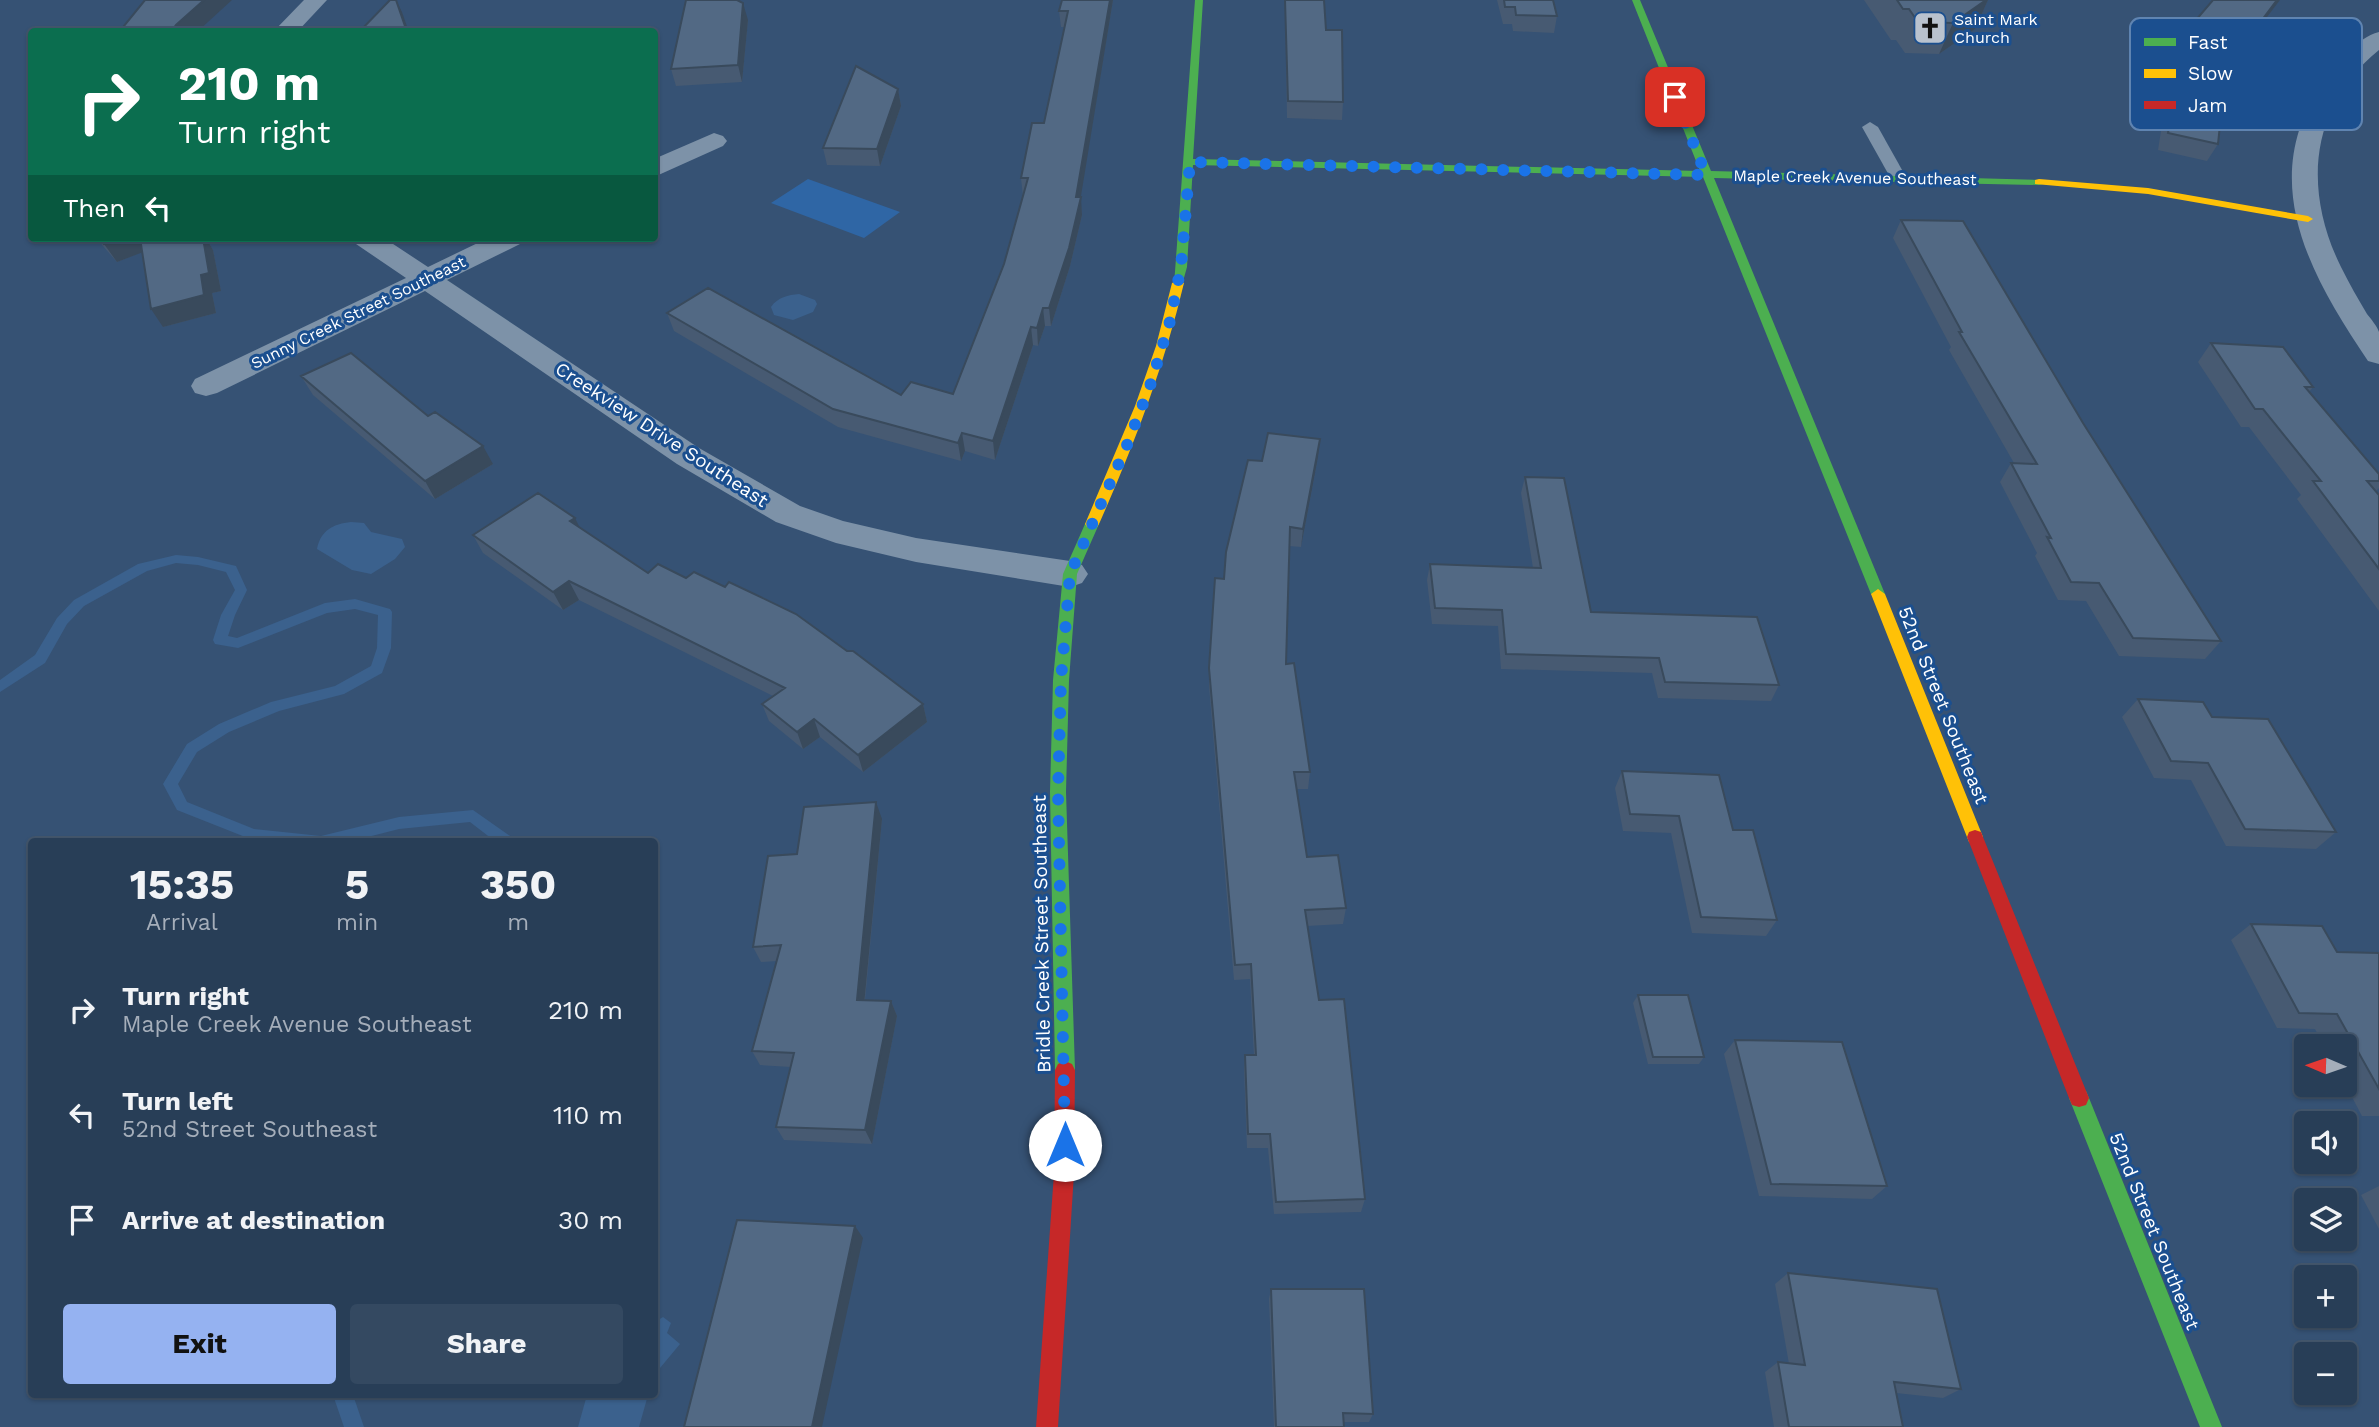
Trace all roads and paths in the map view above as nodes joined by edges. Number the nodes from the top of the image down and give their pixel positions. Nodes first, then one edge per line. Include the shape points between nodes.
1 (316, 0) edge
2 (1199, 0) edge
3 (1636, 0) edge
4 (288, 28) edge
5 (2379, 38) edge
6 (2362, 52) edge
7 (1870, 127) dead end
8 (2311, 130) edge
9 (714, 141) dead end
10 (1190, 162) junction
11 (658, 167) edge
12 (1706, 175) junction
13 (1898, 177) junction
14 (2308, 219) junction
15 (372, 242) edge
16 (502, 242) edge
17 (425, 278) junction
18 (2379, 355) edge
19 (206, 386) dead end
20 (1070, 574) junction
21 (1047, 1427) edge
22 (2211, 1427) edge

1 - 4 street
2 - 10 street, Bridle Creek Street Southeast
3 - 12 street, 52nd Street Southeast
5 - 6 street
7 - 13 lane
8 - 14 street via 2303,171
9 - 11 street
10 - 12 street, Maple Creek Avenue Southeast
10 - 20 street, Bridle Creek Street Southeast via 1181,267 1170,321 1123,454
12 - 13 street, Maple Creek Avenue Southeast
12 - 22 street, 52nd Street Southeast
13 - 14 street, Maple Creek Avenue Southeast via 2056,182 2148,191
14 - 18 street via 2340,292
15 - 17 street, Creekview Drive Southeast
16 - 17 street, Sunny Creek Street Southeast
17 - 19 street, Sunny Creek Street Southeast
17 - 20 street, Creekview Drive Southeast via 688,456 788,514 916,550
20 - 21 street, Bridle Creek Street Southeast via 1058,792 1064,1173

